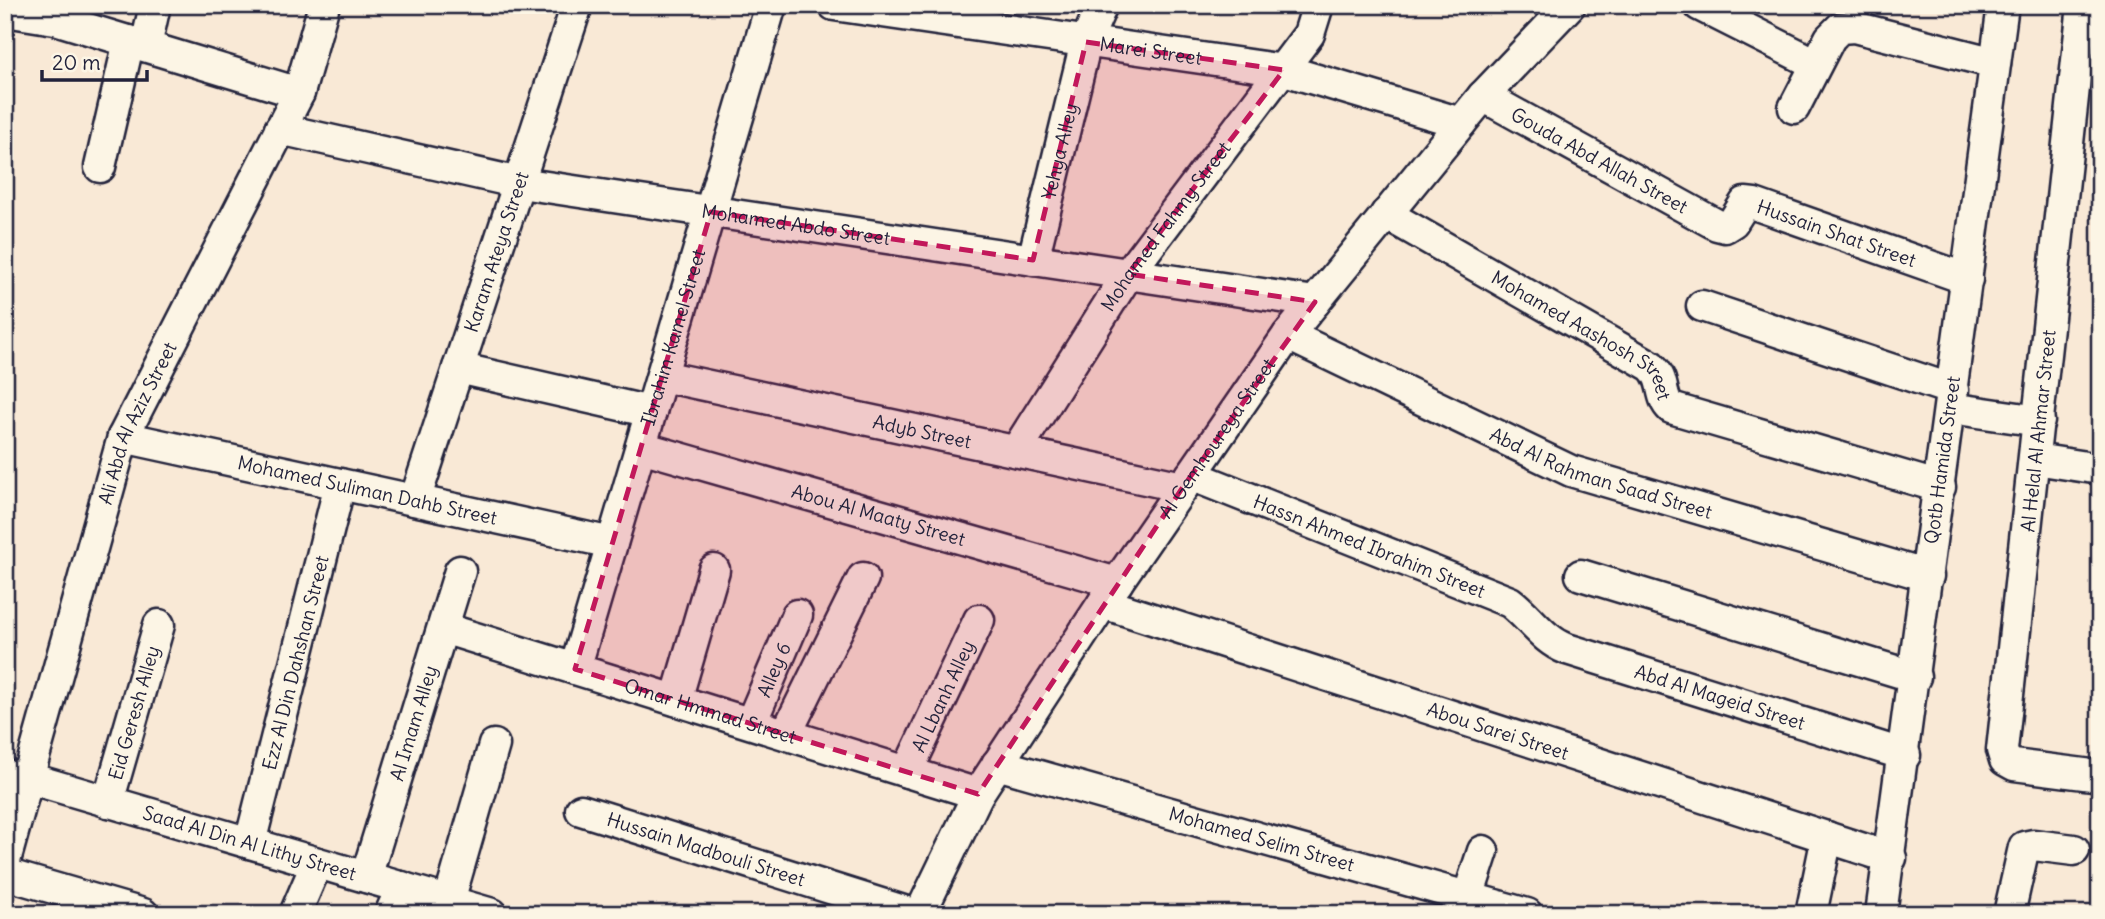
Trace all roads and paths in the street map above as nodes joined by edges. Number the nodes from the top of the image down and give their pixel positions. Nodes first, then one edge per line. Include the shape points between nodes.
1 (155, 5) edge
2 (324, 5) edge
3 (577, 5) edge
4 (771, 5) edge
5 (834, 5) edge
6 (1102, 5) edge
7 (1318, 5) edge
8 (1570, 5) edge
9 (1699, 5) edge
10 (2003, 5) edge
11 (2083, 5) edge
12 (5, 11) edge
13 (56, 12) edge
14 (1086, 42) junction
15 (138, 44) junction
16 (2089, 53) edge
17 (1995, 63) junction
18 (1816, 64) junction
19 (1284, 70) junction
20 (299, 93) junction
21 (1483, 96) junction
22 (1794, 108) dead end
23 (1461, 123) junction
24 (280, 129) junction
25 (100, 167) dead end
26 (520, 183) junction
27 (711, 212) junction
28 (1386, 214) junction
29 (1717, 225) joint
30 (1033, 260) junction
31 (1128, 274) junction
32 (1967, 279) junction
33 (1315, 302) junction
34 (1702, 306) dead end
35 (1287, 335) junction
36 (458, 368) junction
37 (662, 376) junction
38 (1951, 399) junction
39 (651, 412) junction
40 (2039, 421) junction
41 (123, 437) junction
42 (641, 447) junction
43 (1016, 452) junction
44 (2035, 459) junction
45 (2100, 468) edge
46 (1187, 481) junction
47 (340, 484) junction
48 (1940, 487) junction
49 (415, 500) junction
50 (612, 542) junction
51 (460, 570) dead end
52 (714, 570) dead end
53 (1581, 575) dead end
54 (1928, 576) junction
55 (863, 578) dead end
56 (1110, 593) junction
57 (797, 615) dead end
58 (979, 620) dead end
59 (159, 625) dead end
60 (443, 628) junction
61 (1540, 631) joint
62 (575, 669) junction
63 (1915, 677) junction
64 (676, 700) junction
65 (751, 723) junction
66 (786, 734) junction
67 (494, 745) dead end
68 (1905, 755) junction
69 (997, 764) junction
70 (907, 772) junction
71 (17, 776) edge
72 (2100, 776) edge
73 (978, 794) junction
74 (108, 802) junction
75 (581, 810) dead end
76 (1827, 837) junction
77 (250, 843) junction
78 (2074, 850) dead end
79 (1483, 851) dead end
80 (1891, 858) junction
81 (5, 861) edge
82 (317, 863) junction
83 (5, 874) edge
84 (366, 877) junction
85 (1468, 897) junction
86 (396, 900) edge
87 (449, 901) junction
88 (1511, 912) edge
89 (143, 914) edge
90 (295, 914) edge
91 (492, 914) edge
92 (913, 914) edge
93 (920, 914) edge
94 (1811, 914) edge
95 (1881, 914) edge
96 (2009, 914) edge

1 - 15 street
2 - 20 street, Ali Abd Al Aziz Street
3 - 26 street, Karam Ateya Street
4 - 27 street, Ibrahim Kamel Street
5 - 14 street, Marei Street
6 - 14 street
7 - 19 street, Mohamed Fahmy Street via 1309,34
8 - 21 street, Al Gemhoureya Street
9 - 18 street
10 - 17 street, Qotb Hamida Street
11 - 16 street, Al Helal Al Ahmar Street
12 - 13 street
13 - 15 street
14 - 19 street, Marei Street
14 - 30 street, Yehya Alley
15 - 20 street
15 - 25 street
16 - 40 street, Al Helal Al Ahmar Street
17 - 18 street via 1854,27 1840,28
17 - 32 street, Qotb Hamida Street
18 - 22 street
19 - 23 street, Marei Street
19 - 31 street, Mohamed Fahmy Street
20 - 24 street, Ali Abd Al Aziz Street
21 - 23 street, Al Gemhoureya Street
21 - 29 street, Gouda Abd Allah Street
23 - 28 street, Al Gemhoureya Street
24 - 26 street, Mohamed Abdo Street
24 - 41 street, Ali Abd Al Aziz Street
26 - 27 street, Mohamed Abdo Street
26 - 36 street, Karam Ateya Street
27 - 30 street, Mohamed Abdo Street
27 - 37 street, Ibrahim Kamel Street
28 - 33 street, Al Gemhoureya Street
28 - 48 street, Mohamed Aashosh Street via 1651,366 1663,381 1664,397 1671,408
29 - 32 street, Hussain Shat Street via 1725,227 1745,204 1754,204
30 - 31 street, Mohamed Abdo Street
31 - 33 street, Mohamed Abdo Street
31 - 43 street, Mohamed Fahmy Street
32 - 38 street, Qotb Hamida Street
33 - 35 street, Al Gemhoureya Street
34 - 38 street
35 - 46 street, Al Gemhoureya Street
35 - 54 street, Abd Al Rahman Saad Street via 1572,471
36 - 39 street
36 - 49 street, Karam Ateya Street
37 - 39 street, Ibrahim Kamel Street
37 - 43 street, Adyb Street
38 - 40 street
38 - 48 street, Qotb Hamida Street
39 - 42 street, Ibrahim Kamel Street
40 - 44 street, Al Helal Al Ahmar Street
41 - 47 street, Mohamed Suliman Dahb Street
41 - 71 street, Ali Abd Al Aziz Street
42 - 50 street, Ibrahim Kamel Street
42 - 56 street, Abou Al Maaty Street
43 - 46 street, Adyb Street
44 - 45 street
44 - 72 street, Al Helal Al Ahmar Street via 2002,750 2005,760 2014,765
46 - 56 street, Al Gemhoureya Street
46 - 61 street, Hassn Ahmed Ibrahim Street via 1510,602
47 - 49 street, Mohamed Suliman Dahb Street
47 - 77 street, Ezz Al Din Dahshan Street
48 - 54 street, Qotb Hamida Street
49 - 50 street, Mohamed Suliman Dahb Street
50 - 62 street, Ibrahim Kamel Street
51 - 60 street, Al Imam Alley
52 - 64 street
53 - 63 street
54 - 63 street, Qotb Hamida Street
55 - 66 street
56 - 69 street, Al Gemhoureya Street
56 - 76 street, Abou Sarei Street
57 - 65 street, Alley 6
58 - 70 street, Al Lbanh Alley
59 - 74 street, Eid Geresh Alley
60 - 62 street, Omar Hmmad Street
60 - 84 street, Al Imam Alley
61 - 68 street, Abd Al Mageid Street via 1567,649
62 - 64 street, Omar Hmmad Street
63 - 68 street, Qotb Hamida Street
64 - 65 street, Omar Hmmad Street
65 - 66 street, Omar Hmmad Street
66 - 70 street, Omar Hmmad Street
67 - 87 street
68 - 80 street, Qotb Hamida Street
69 - 73 street, Al Gemhoureya Street
69 - 85 street, Mohamed Selim Street
70 - 73 street, Omar Hmmad Street
71 - 74 street, Saad Al Din Al Lithy Street
71 - 81 street, Ali Abd Al Aziz Street
73 - 93 street, Al Gemhoureya Street
74 - 77 street, Saad Al Din Al Lithy Street
75 - 92 street, Hussain Madbouli Street
76 - 80 street, Abou Sarei Street
76 - 94 street
77 - 82 street, Saad Al Din Al Lithy Street
78 - 96 street via 2024,846
79 - 85 street
80 - 95 street, Qotb Hamida Street
82 - 84 street, Saad Al Din Al Lithy Street
82 - 90 street
83 - 89 street
84 - 86 street, Saad Al Din Al Lithy Street
85 - 88 street, Mohamed Selim Street
86 - 87 street, Saad Al Din Al Lithy Street
87 - 91 street, Saad Al Din Al Lithy Street

